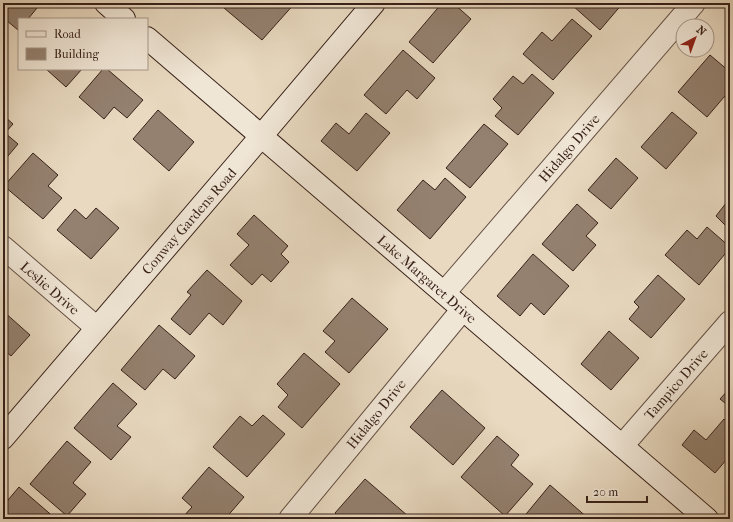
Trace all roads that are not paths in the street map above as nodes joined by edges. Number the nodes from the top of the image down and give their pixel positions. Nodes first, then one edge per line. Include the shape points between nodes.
1 (106, 3) edge
2 (374, 3) edge
3 (694, 3) edge
4 (123, 18) edge
5 (148, 39) edge
6 (262, 136) junction
7 (3, 247) edge
8 (444, 292) junction
9 (463, 309) junction
10 (730, 322) edge
11 (97, 328) junction
12 (3, 438) edge
13 (622, 446) junction
14 (290, 519) edge
15 (707, 519) edge

1 - 4 street
2 - 6 street, Conway Gardens Road
3 - 8 street, Hidalgo Drive
5 - 6 street, Lake Margaret Drive
6 - 8 street, Lake Margaret Drive
6 - 11 street, Conway Gardens Road
7 - 11 street, Leslie Drive
8 - 9 street, Lake Margaret Drive
9 - 13 street, Lake Margaret Drive
9 - 14 street, Hidalgo Drive
10 - 13 street, Tampico Drive
11 - 12 street, Conway Gardens Road
13 - 15 street, Lake Margaret Drive

